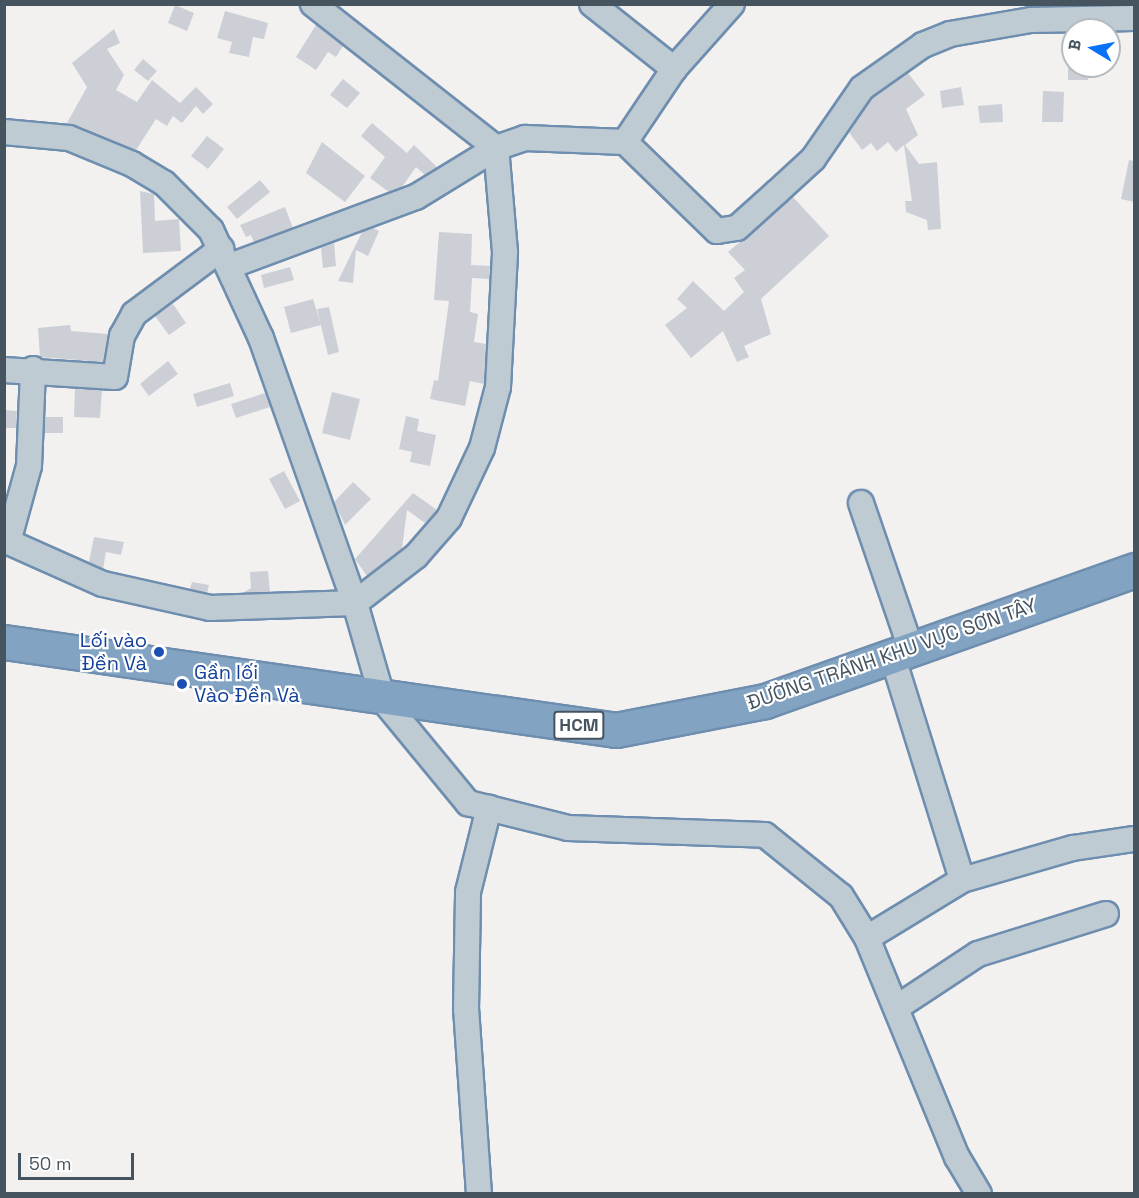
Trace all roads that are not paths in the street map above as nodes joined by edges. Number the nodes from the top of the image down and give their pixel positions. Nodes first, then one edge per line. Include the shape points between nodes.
1 (313, 4) edge
2 (592, 4) edge
3 (732, 4) edge
4 (1134, 18) edge
5 (674, 69) junction
6 (4, 132) edge
7 (625, 142) junction
8 (496, 148) junction
9 (225, 257) junction
10 (33, 369) junction
11 (4, 370) edge
12 (861, 503) dead end
13 (6, 541) edge
14 (1134, 570) edge
15 (355, 603) junction
16 (4, 642) edge
17 (903, 655) junction
18 (383, 700) junction
19 (489, 808) junction
20 (1134, 839) edge
21 (962, 880) junction
22 (1106, 914) dead end
23 (867, 938) junction
24 (896, 1008) junction
25 (479, 1194) edge
26 (980, 1194) edge

1 - 8 street
2 - 5 street
3 - 5 street
4 - 7 street via 1031,20 950,34 923,45 862,88 813,159 737,228 726,231 708,227
5 - 7 street
6 - 9 street via 69,138 132,164 192,208
7 - 8 street via 548,136
8 - 9 street via 416,197
8 - 15 street via 505,252 498,387 482,448 449,518 416,556
9 - 10 street via 134,315 122,336 115,377
9 - 15 street
10 - 11 street
10 - 13 street via 29,466
12 - 17 street
13 - 15 street via 103,584 210,608
14 - 17 highway, ĐƯỜNG TRÁNH KHU VỰC SƠN TÂY / HCM
15 - 18 street
16 - 18 highway, ĐƯỜNG TRÁNH KHU VỰC SƠN TÂY / HCM
17 - 18 highway, ĐƯỜNG TRÁNH KHU VỰC SƠN TÂY / HCM via 765,701 616,730
17 - 21 street
18 - 19 street via 468,803
19 - 23 street via 568,828 765,835 841,896
19 - 25 street via 468,892 466,1010
20 - 21 street via 1073,848
21 - 23 street
22 - 24 street via 978,954
23 - 24 street
24 - 26 street via 957,1157

